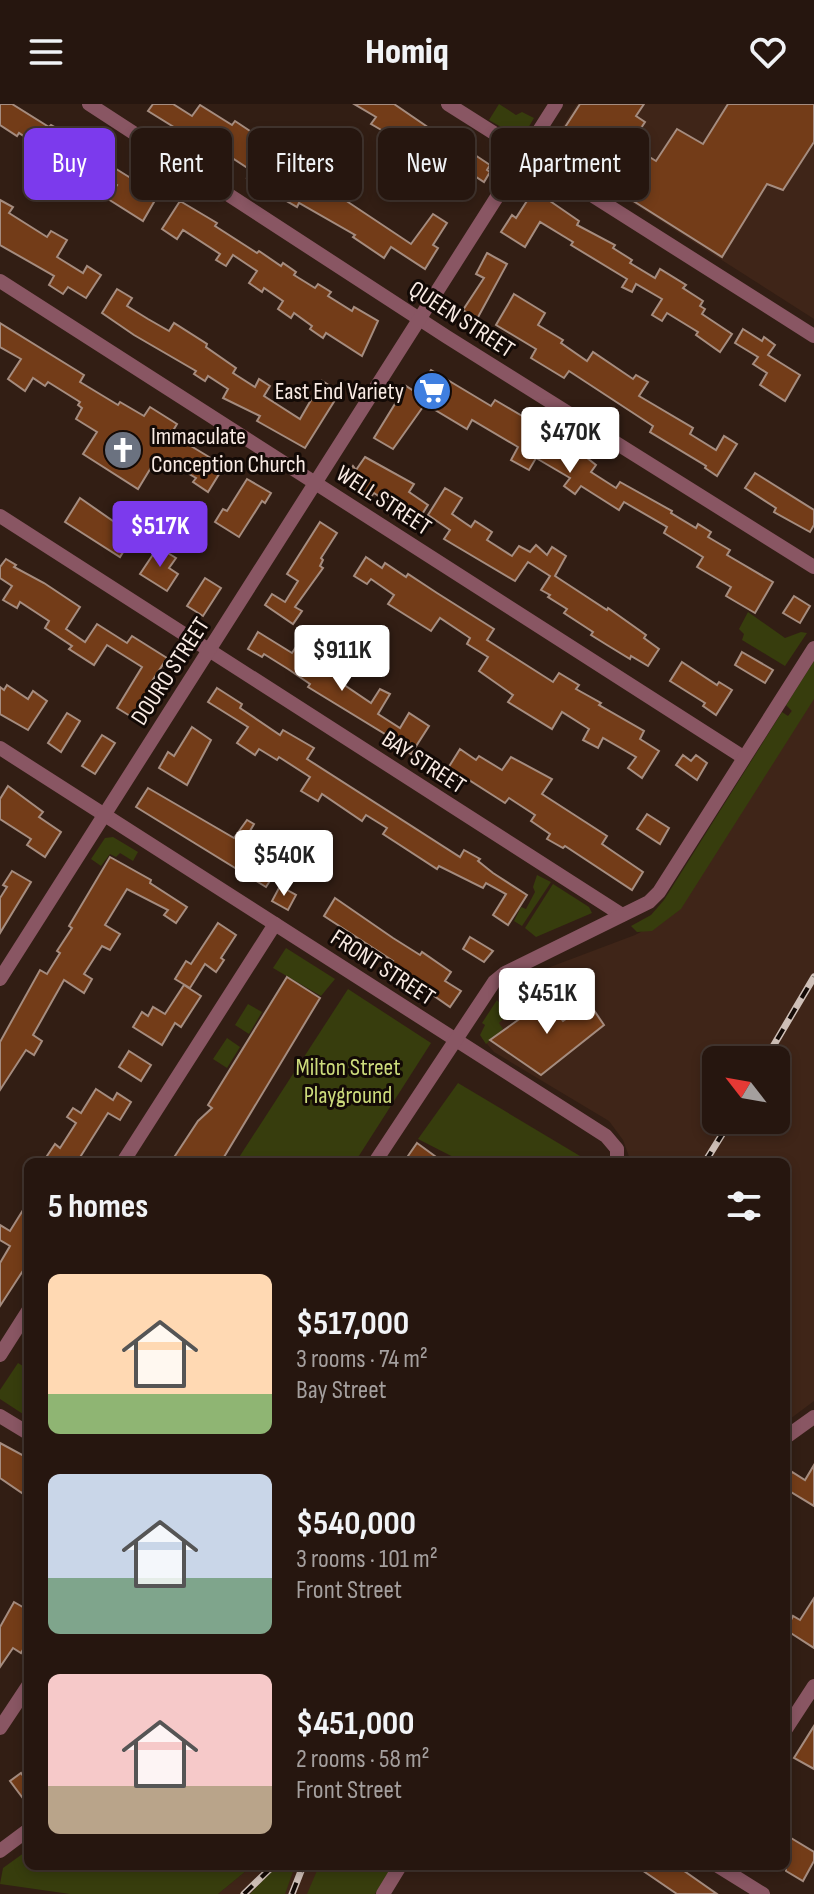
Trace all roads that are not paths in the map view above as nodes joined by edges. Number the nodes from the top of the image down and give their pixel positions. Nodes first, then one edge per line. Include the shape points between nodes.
1 (89, 104) edge
2 (448, 104) edge
3 (556, 104) edge
4 (541, 128) edge
5 (491, 131) edge
6 (495, 200) edge
7 (599, 200) edge
8 (0, 281) edge
9 (420, 319) junction
10 (814, 336) edge
11 (317, 484) junction
12 (0, 516) edge
13 (814, 567) edge
14 (814, 648) edge
15 (209, 650) junction
16 (0, 748) edge
17 (743, 757) junction
18 (104, 814) junction
19 (622, 915) junction
20 (275, 924) junction
21 (0, 979) edge
22 (456, 1039) junction
23 (617, 1155) edge
24 (126, 1158) edge
25 (378, 1158) edge
26 (24, 1317) edge
27 (0, 1355) edge
28 (0, 1416) edge
29 (814, 1417) edge
30 (24, 1431) edge
31 (790, 1434) edge
32 (814, 1686) edge
33 (24, 1692) edge
34 (790, 1723) edge
35 (0, 1728) edge
36 (24, 1833) edge
37 (0, 1851) edge
38 (398, 1870) edge
39 (724, 1870) edge
40 (383, 1894) edge
41 (763, 1894) edge

1 - 9 street, QUEEN STREET
2 - 5 street
3 - 4 street, DOURO STREET
6 - 9 street, DOURO STREET
7 - 10 street
8 - 11 street, WELL STREET
9 - 11 street, DOURO STREET
9 - 13 street, QUEEN STREET
11 - 15 street, DOURO STREET
11 - 17 street, WELL STREET
12 - 15 street, BAY STREET
14 - 17 street
15 - 18 street, DOURO STREET
15 - 19 street, BAY STREET
16 - 18 street, FRONT STREET
17 - 19 street via 659,892
18 - 20 street, FRONT STREET
18 - 21 street, DOURO STREET
19 - 22 street via 505,973 487,990
20 - 22 street, FRONT STREET
20 - 24 street
22 - 23 street, FRONT STREET via 606,1136
22 - 25 street
26 - 27 street
28 - 30 street
29 - 31 street
32 - 34 street
33 - 35 street
36 - 37 street
38 - 40 street
39 - 41 street

